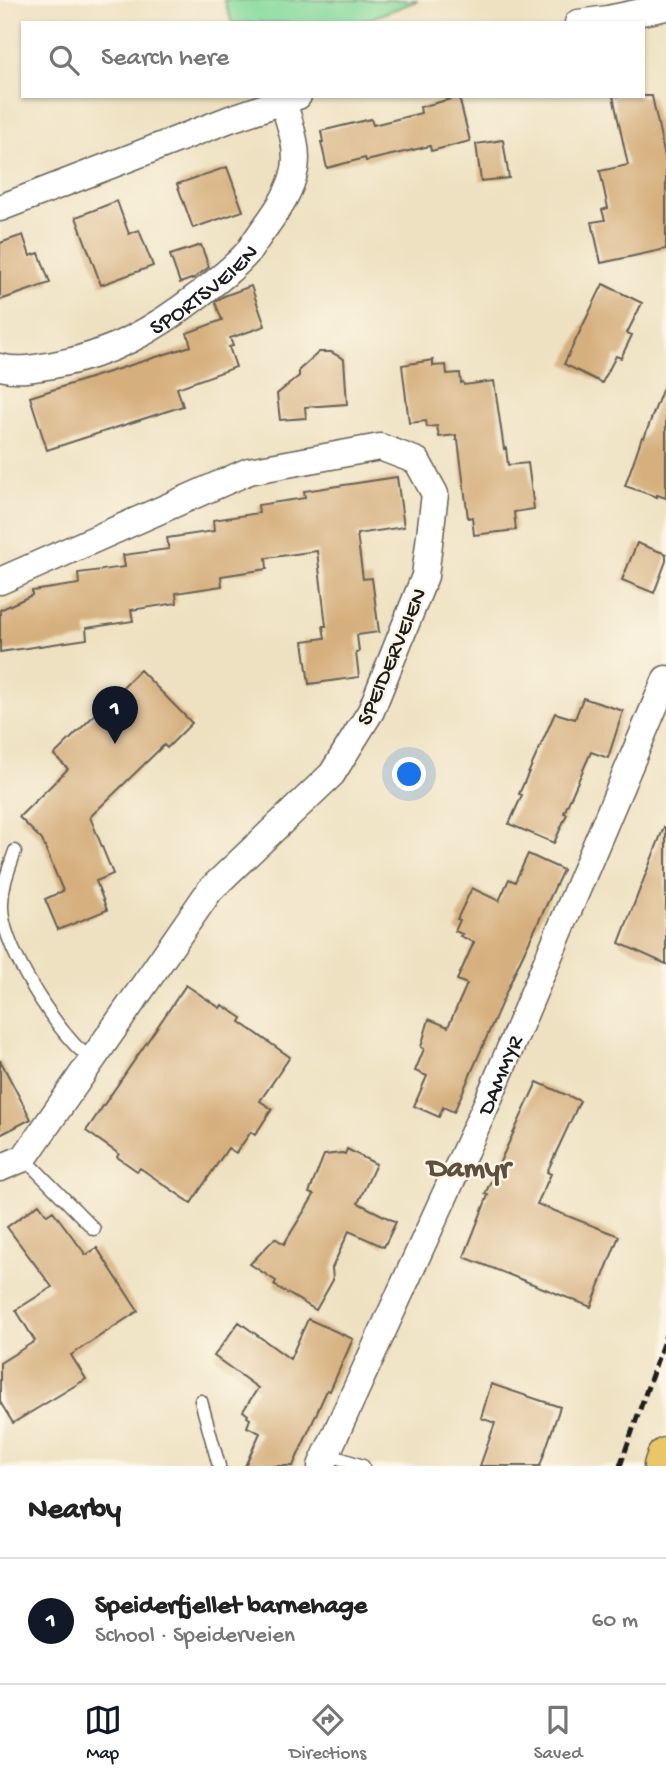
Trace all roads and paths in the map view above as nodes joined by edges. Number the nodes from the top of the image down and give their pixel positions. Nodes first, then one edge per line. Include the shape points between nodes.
1 (666, 7) edge
2 (593, 21) edge
3 (291, 99) edge
4 (0, 208) edge
5 (0, 367) edge
6 (0, 581) edge
7 (666, 679) edge
8 (15, 852) dead end
9 (93, 1059) junction
10 (12, 1163) edge
11 (94, 1229) dead end
12 (201, 1401) dead end
13 (666, 1457) edge
14 (324, 1460) edge
15 (219, 1466) edge
16 (363, 1466) edge
17 (663, 1466) edge

1 - 2 street
3 - 4 street, SPORTSVEIEN
3 - 5 street, SPORTSVEIEN via 296,151 290,185 247,253 219,279 166,319 110,350 34,369
6 - 9 street, SPEIDERVEIEN via 249,471 380,447 417,461 435,494 425,576 371,710 345,753 332,774 210,890
7 - 14 street, DAMMYR via 486,1103
8 - 9 lane via 1,906 11,946 36,994 76,1046
9 - 10 street, SPEIDERVEIEN
10 - 11 lane
12 - 15 lane
13 - 17 highway
14 - 16 lane

